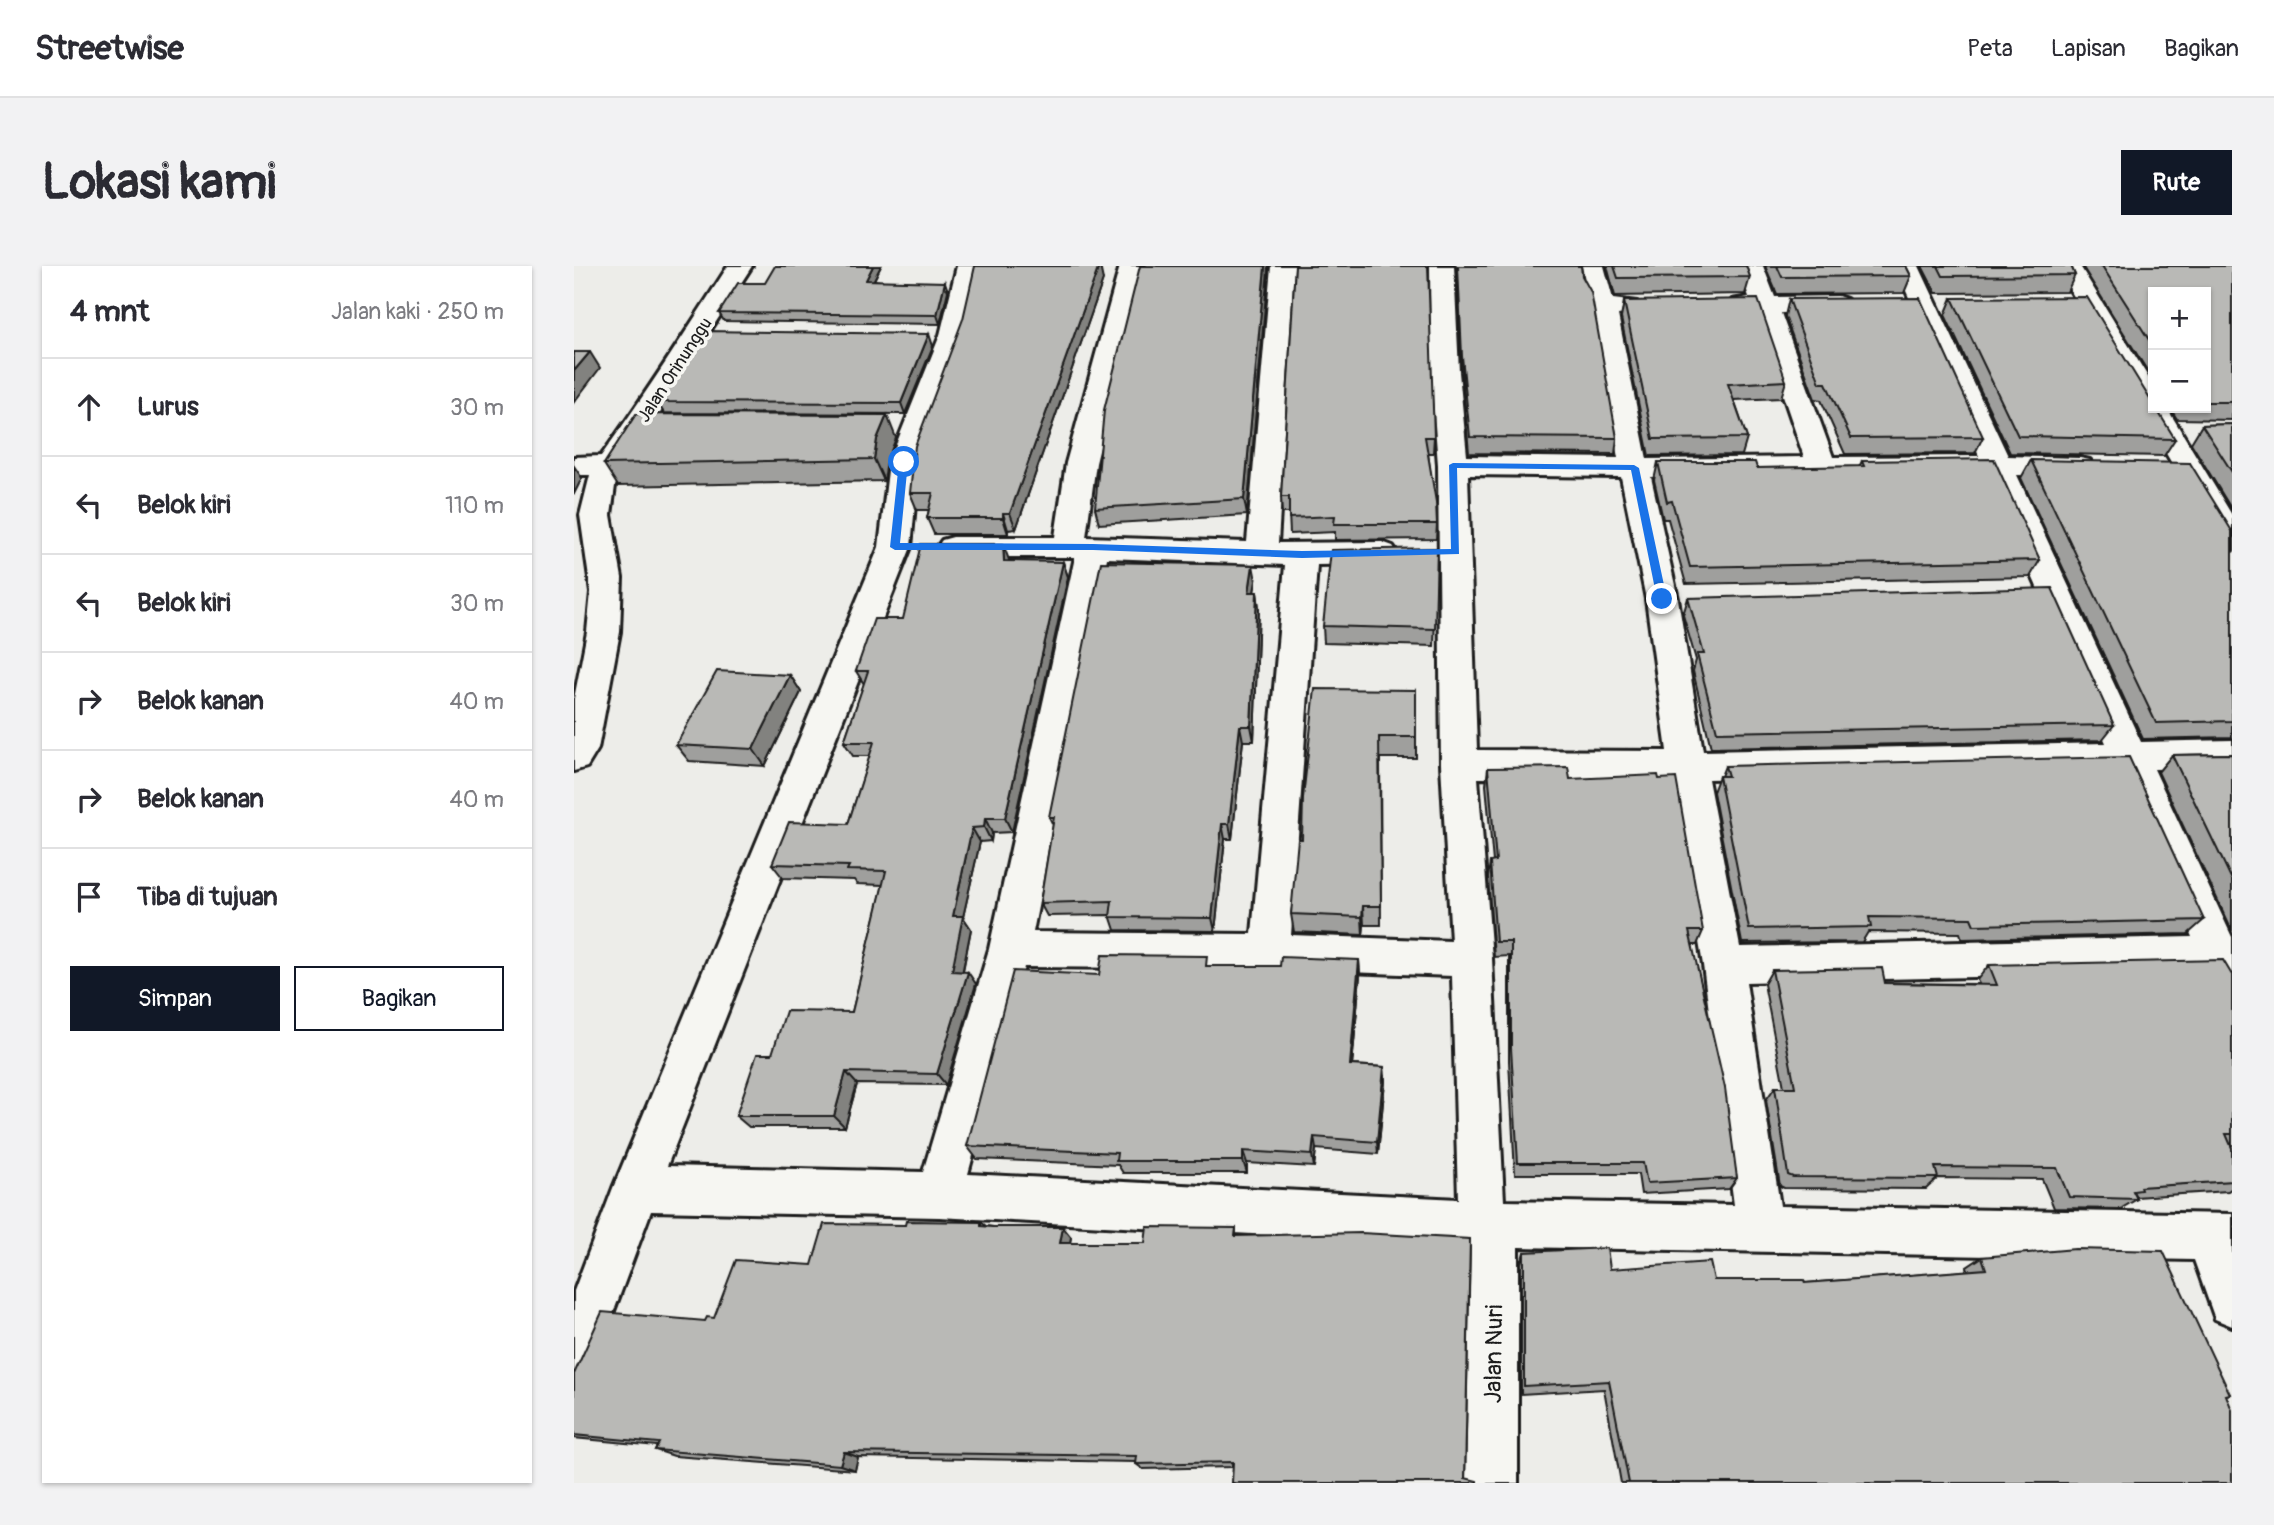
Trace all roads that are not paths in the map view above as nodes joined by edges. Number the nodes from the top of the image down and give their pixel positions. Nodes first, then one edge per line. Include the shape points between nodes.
1 (740, 266) edge
2 (970, 266) edge
3 (1132, 266) edge
4 (1283, 266) edge
5 (1442, 266) edge
6 (1592, 266) edge
7 (1751, 266) edge
8 (1908, 266) edge
9 (2068, 266) edge
10 (1911, 302) junction
11 (1951, 302) edge
12 (1858, 303) edge
13 (2060, 303) edge
14 (2088, 303) junction
15 (1765, 305) junction
16 (1712, 306) edge
17 (1604, 307) junction
18 (1646, 307) edge
19 (2167, 419) edge
20 (1997, 464) junction
21 (610, 465) junction
22 (1453, 465) junction
23 (1821, 465) junction
24 (574, 466) edge
25 (2107, 467) edge
26 (1634, 468) junction
27 (2148, 468) edge
28 (2189, 470) junction
29 (2232, 540) edge
30 (895, 547) junction
31 (1081, 547) junction
32 (1433, 552) junction
33 (1262, 553) junction
34 (1302, 555) junction
35 (2057, 591) junction
36 (2016, 592) edge
37 (576, 752) edge
38 (2232, 754) edge
39 (2130, 755) junction
40 (1459, 764) junction
41 (1687, 765) junction
42 (1009, 949) junction
43 (1270, 952) junction
44 (1472, 959) junction
45 (1723, 965) junction
46 (2226, 965) edge
47 (636, 1188) junction
48 (940, 1195) junction
49 (1488, 1224) junction
50 (1760, 1227) junction
51 (2221, 1238) edge
52 (2232, 1302) edge
53 (574, 1356) edge
54 (1492, 1483) edge

1 - 21 street, Jalan Orinunggu via 713,332 672,370 653,425
2 - 30 street via 902,426 904,462
3 - 31 street via 1082,463
4 - 33 street
5 - 22 street, Jalan Nuri
6 - 17 street
7 - 15 street
8 - 10 street
9 - 14 street
10 - 11 street
10 - 20 street
12 - 15 street
13 - 14 street
14 - 19 street
15 - 16 street
15 - 23 street
17 - 18 street
17 - 26 street
19 - 28 street
20 - 23 street
20 - 25 street
20 - 35 street
21 - 24 street
21 - 37 street, Jalan Orinunggu via 595,506 595,531 607,589 602,646
22 - 26 street
22 - 32 street, Jalan Nuri
23 - 26 street
26 - 41 street via 1676,599
27 - 28 street
28 - 29 street
30 - 31 street
30 - 47 street
31 - 33 street
31 - 42 street via 1050,762
32 - 34 street
32 - 40 street, Jalan Nuri
33 - 34 street
34 - 43 street
35 - 36 street
35 - 39 street
38 - 39 street
39 - 41 street
39 - 46 street
40 - 41 street
40 - 44 street, Jalan Nuri
41 - 45 street
42 - 43 street
42 - 48 street
43 - 44 street
44 - 49 street, Jalan Nuri
45 - 46 street
45 - 50 street
47 - 48 street
47 - 53 street
48 - 49 street
49 - 50 street
49 - 54 street, Jalan Nuri
50 - 51 street
51 - 52 street

